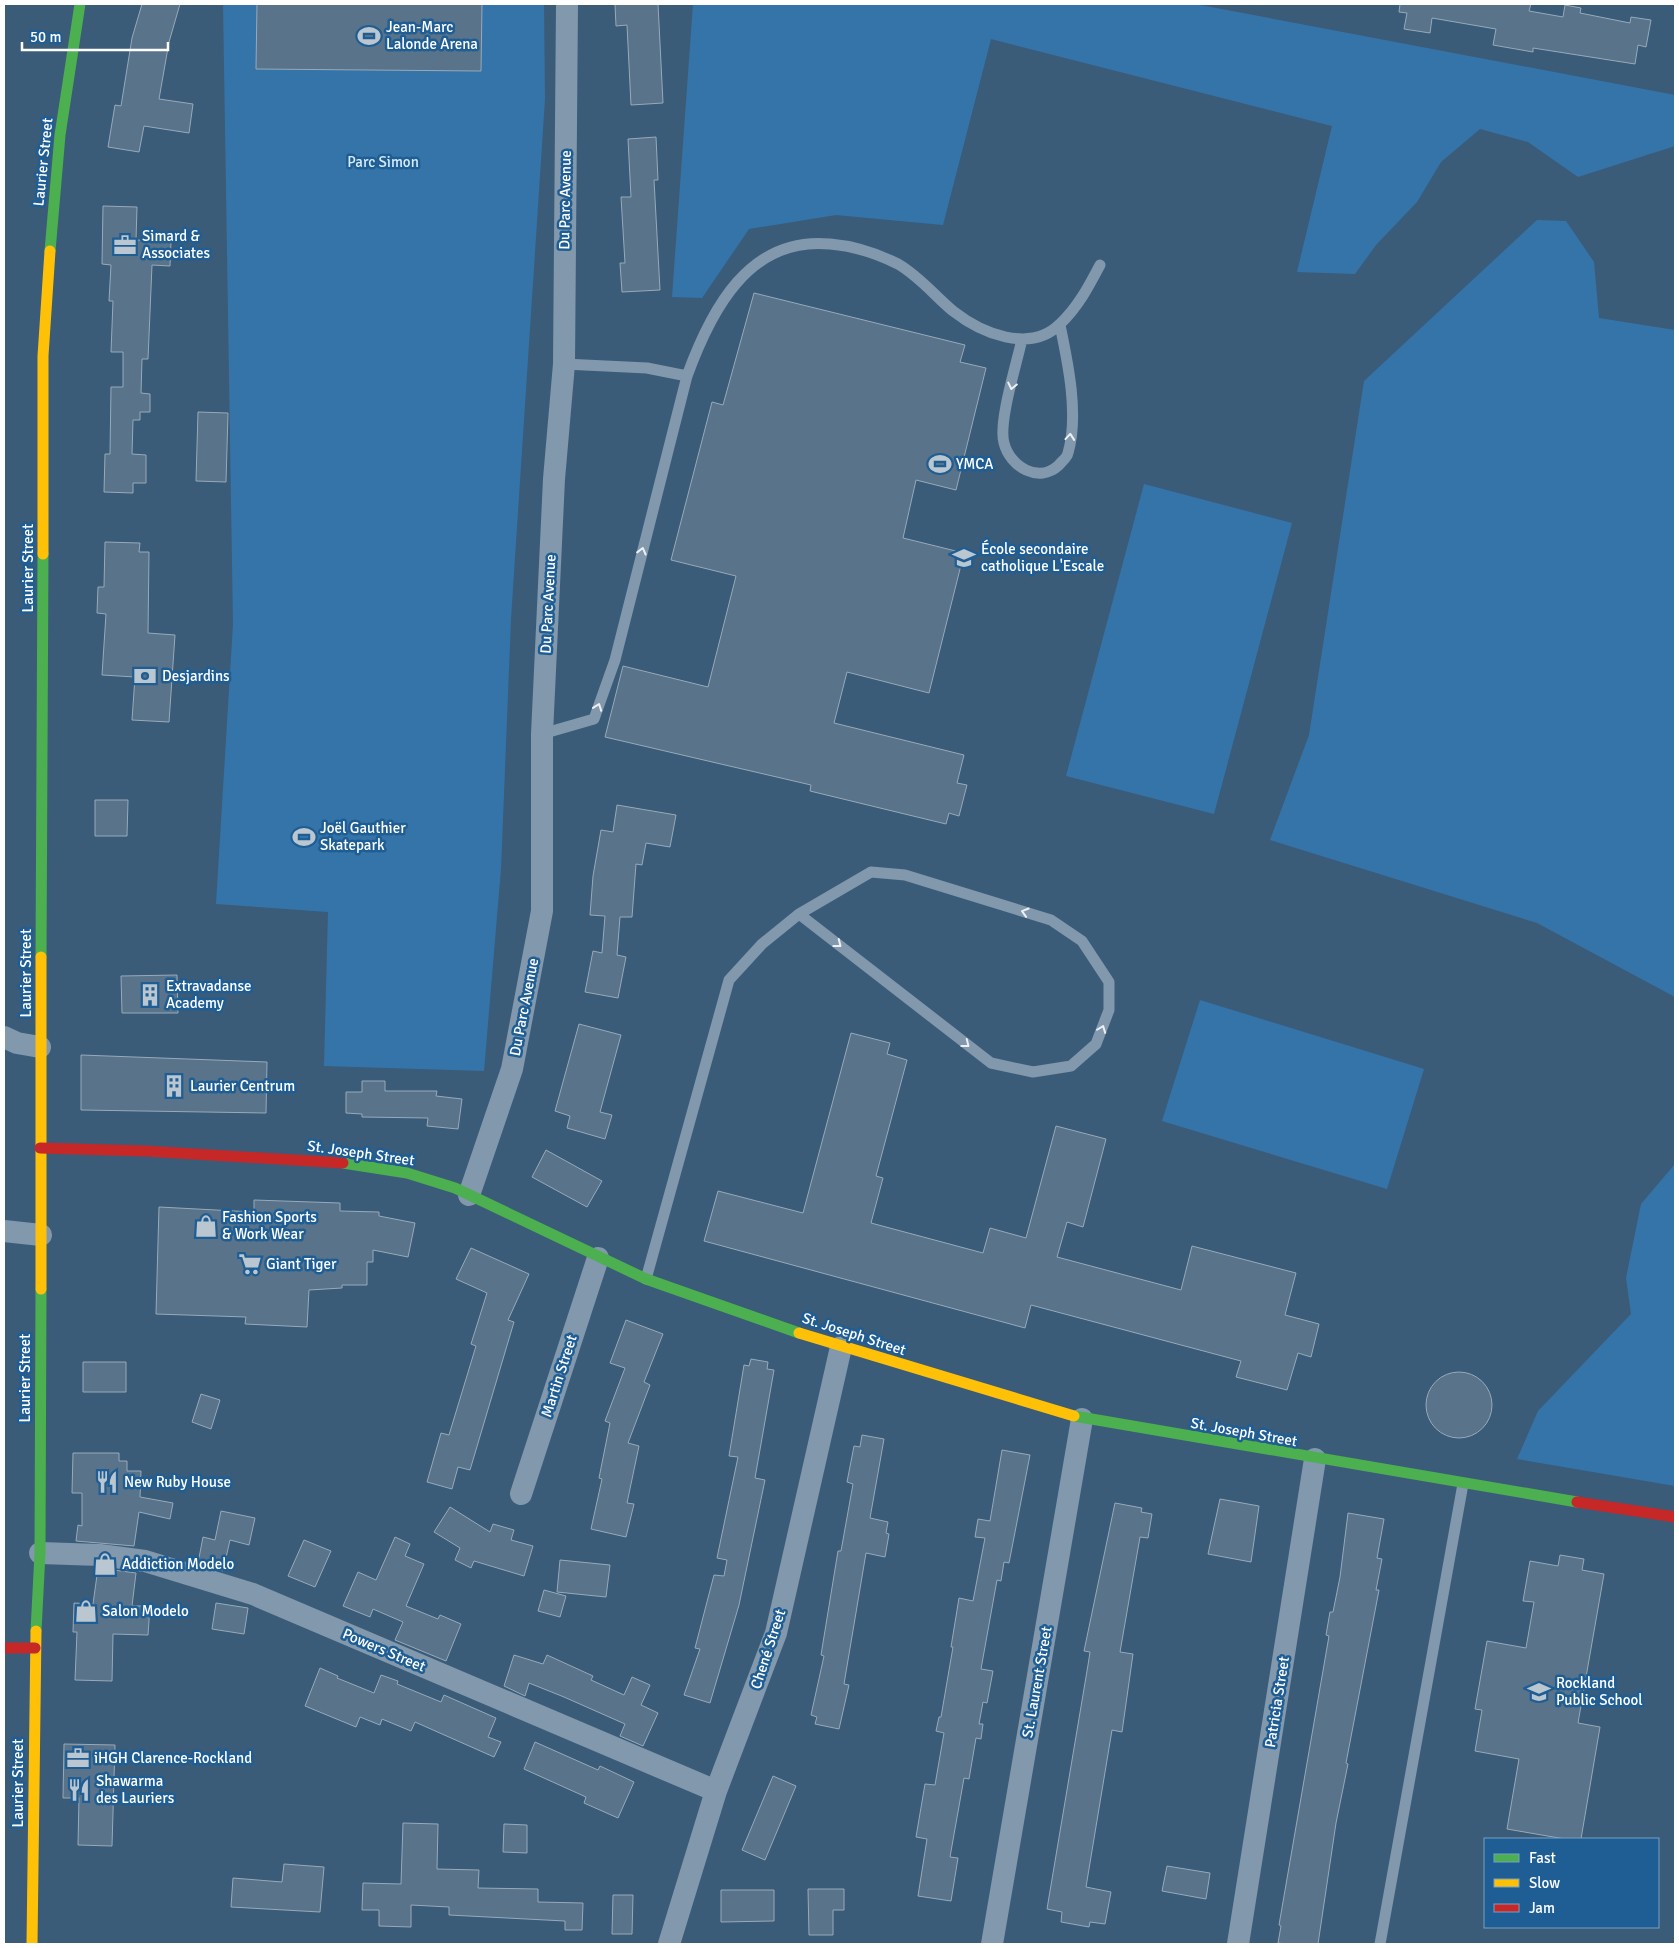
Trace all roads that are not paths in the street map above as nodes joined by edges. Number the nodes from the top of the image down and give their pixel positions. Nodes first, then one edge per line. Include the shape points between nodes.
1 (80, 4) edge
2 (567, 4) edge
3 (1100, 265) dead end
4 (1060, 325) junction
5 (1022, 339) junction
6 (564, 364) junction
7 (687, 376) junction
8 (542, 734) junction
9 (799, 914) junction
10 (4, 1037) edge
11 (40, 1047) junction
12 (40, 1148) junction
13 (469, 1195) junction
14 (4, 1231) edge
15 (41, 1235) junction
16 (598, 1258) junction
17 (646, 1279) junction
18 (841, 1347) junction
19 (1082, 1419) junction
20 (1315, 1459) junction
21 (1463, 1484) junction
22 (521, 1494) dead end
23 (1675, 1517) edge
24 (40, 1553) junction
25 (4, 1648) edge
26 (35, 1648) junction
27 (716, 1791) junction
28 (32, 1944) edge
29 (669, 1944) edge
30 (992, 1944) edge
31 (1238, 1944) edge
32 (1380, 1944) edge

1 - 11 main road, Laurier Street via 55,173 43,356
2 - 6 street, Du Parc Avenue
3 - 4 lane via 1082,298
4 - 5 lane via 1045,335
5 -> 4 lane via 1003,426 1004,443 1011,458 1023,470 1037,475 1054,469 1068,456 1071,437 1069,376
5 - 7 lane via 998,336 976,326 899,265 856,246 809,242 773,252 742,275 718,307 698,345
6 - 7 lane via 647,368
6 - 8 street, Du Parc Avenue via 554,479
8 -> 7 lane via 594,719 615,660
8 - 13 street, Du Parc Avenue via 542,911 512,1069
9 -> 9 lane via 991,1063 1033,1072 1071,1066 1096,1044 1109,1010 1109,982 1082,941 1051,920 905,875 871,872
9 - 17 lane via 762,944 729,980
10 - 11 street via 16,1043
11 - 12 main road, Laurier Street
12 - 13 main road, St. Joseph Street via 343,1163 406,1173
12 - 15 main road, Laurier Street
13 - 16 main road, St. Joseph Street
14 - 15 street
15 - 24 main road, Laurier Street
16 - 17 main road, St. Joseph Street
16 - 22 street, Martin Street
17 - 18 main road, St. Joseph Street
18 - 19 main road, St. Joseph Street
18 - 27 street, Chené Street via 776,1633
19 - 20 main road, St. Joseph Street
19 - 30 street, St. Laurent Street
20 - 21 main road, St. Joseph Street
20 - 31 street, Patricia Street
21 - 23 main road, St. Joseph Street
21 - 32 lane
24 - 26 main road, Laurier Street
24 - 27 street, Powers Street via 100,1555 145,1561 253,1594
25 - 26 main road
26 - 28 main road, Laurier Street
27 - 29 street, Chené Street

